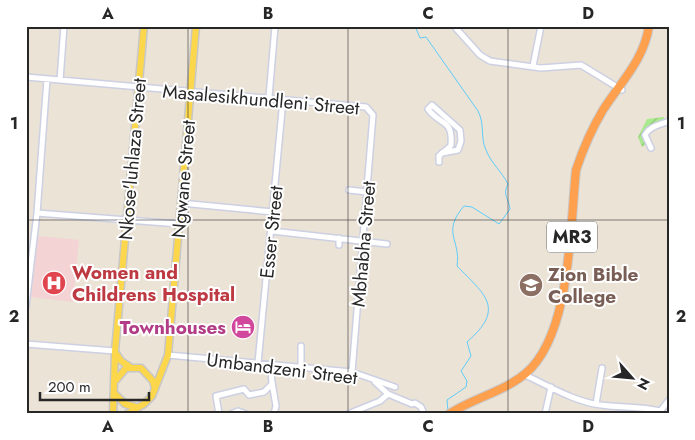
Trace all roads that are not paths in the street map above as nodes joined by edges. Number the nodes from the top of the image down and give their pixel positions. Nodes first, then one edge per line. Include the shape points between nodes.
1 (64, 26) edge
2 (144, 26) edge
3 (196, 26) edge
4 (275, 26) edge
5 (454, 26) edge
6 (540, 26) edge
7 (651, 26) edge
8 (533, 66) junction
9 (26, 77) edge
10 (47, 79) junction
11 (60, 80) junction
12 (138, 88) junction
13 (620, 88) junction
14 (190, 92) junction
15 (269, 97) junction
16 (283, 100) junction
17 (373, 115) joint
18 (669, 121) edge
19 (651, 148) dead end
20 (442, 153) junction
21 (439, 162) dead end
22 (349, 190) dead end
23 (367, 192) junction
24 (181, 203) junction
25 (273, 212) junction
26 (37, 213) junction
27 (128, 219) junction
28 (179, 224) junction
29 (272, 231) junction
30 (339, 238) junction
31 (362, 241) junction
32 (387, 244) dead end
33 (339, 245) dead end
34 (26, 306) edge
35 (26, 344) edge
36 (301, 346) dead end
37 (115, 351) junction
38 (168, 355) junction
39 (258, 363) junction
40 (274, 365) junction
41 (130, 367) junction
42 (301, 367) junction
43 (602, 368) dead end
44 (352, 372) junction
45 (526, 375) junction
46 (373, 380) junction
47 (115, 381) junction
48 (272, 381) junction
49 (395, 387) dead end
50 (551, 387) junction
51 (155, 389) junction
52 (115, 394) junction
53 (388, 394) junction
54 (669, 400) edge
55 (598, 405) junction
56 (136, 407) junction
57 (454, 412) edge
58 (659, 412) edge
59 (113, 414) edge
60 (127, 414) edge
61 (219, 414) edge
62 (231, 414) edge
63 (246, 414) edge
64 (274, 414) edge
65 (348, 414) edge
66 (424, 414) edge
67 (545, 414) edge
68 (599, 414) edge

1 - 11 street
2 - 12 main road, Nkose'luhlaza Street
3 - 14 main road, Ngwane Street
4 - 15 street
5 - 8 street via 490,61
6 - 8 street
7 - 13 highway, MR3 via 643,50
8 - 13 street via 581,65
9 - 10 street, Masalesikhundleni Street
10 - 11 street, Masalesikhundleni Street
10 - 26 street
11 - 12 street, Masalesikhundleni Street
12 - 14 street, Masalesikhundleni Street
12 - 27 main road, Nkose'luhlaza Street
13 - 45 highway, MR3 via 586,140 576,170 562,302 549,344
14 - 15 street, Masalesikhundleni Street
14 - 24 main road, Ngwane Street
15 - 16 street, Masalesikhundleni Street
16 - 17 street, Masalesikhundleni Street via 366,107
16 - 25 street, Esser Street
17 - 23 street, Mbhabha Street
18 - 19 street via 646,132
20 - 20 street via 451,143 450,127 430,112 428,109 432,105 458,126 461,135 458,150
20 - 21 street
22 - 23 street
23 - 31 street, Mbhabha Street
24 - 25 street
24 - 28 main road, Ngwane Street
25 - 29 street, Esser Street
26 - 27 street
26 - 34 street
27 - 28 street
27 - 37 main road, Nkose'luhlaza Street
28 - 38 main road, Ngwane Street
29 - 30 street
29 - 39 street, Esser Street
30 - 31 street
30 - 33 street
31 - 32 street
31 - 44 street, Mbhabha Street
35 - 37 street
36 - 42 street
37 - 41 main road
37 - 47 main road, Nkose'luhlaza Street
38 - 39 street, Umbandzeni Street
38 - 51 main road, Ngwane Street
39 - 40 street, Umbandzeni Street
40 - 42 street, Umbandzeni Street
40 - 48 street
41 - 47 main road via 122,371
41 - 51 main road via 146,372
42 - 44 street, Umbandzeni Street
43 - 55 street
44 - 46 street, Umbandzeni Street
45 - 50 street
45 - 57 highway, MR3
46 - 49 street, Umbandzeni Street
46 - 53 street
47 - 52 main road
48 - 61 street via 264,392 249,395 244,389 239,389 216,396
48 - 64 street
50 - 55 street
50 - 67 street
51 - 56 main road via 148,401
52 - 56 main road via 125,404
52 - 59 main road
53 - 65 street
53 - 66 street via 416,403
54 - 58 street
55 - 58 street via 647,408
55 - 68 street
56 - 60 main road
62 - 63 street via 238,411

